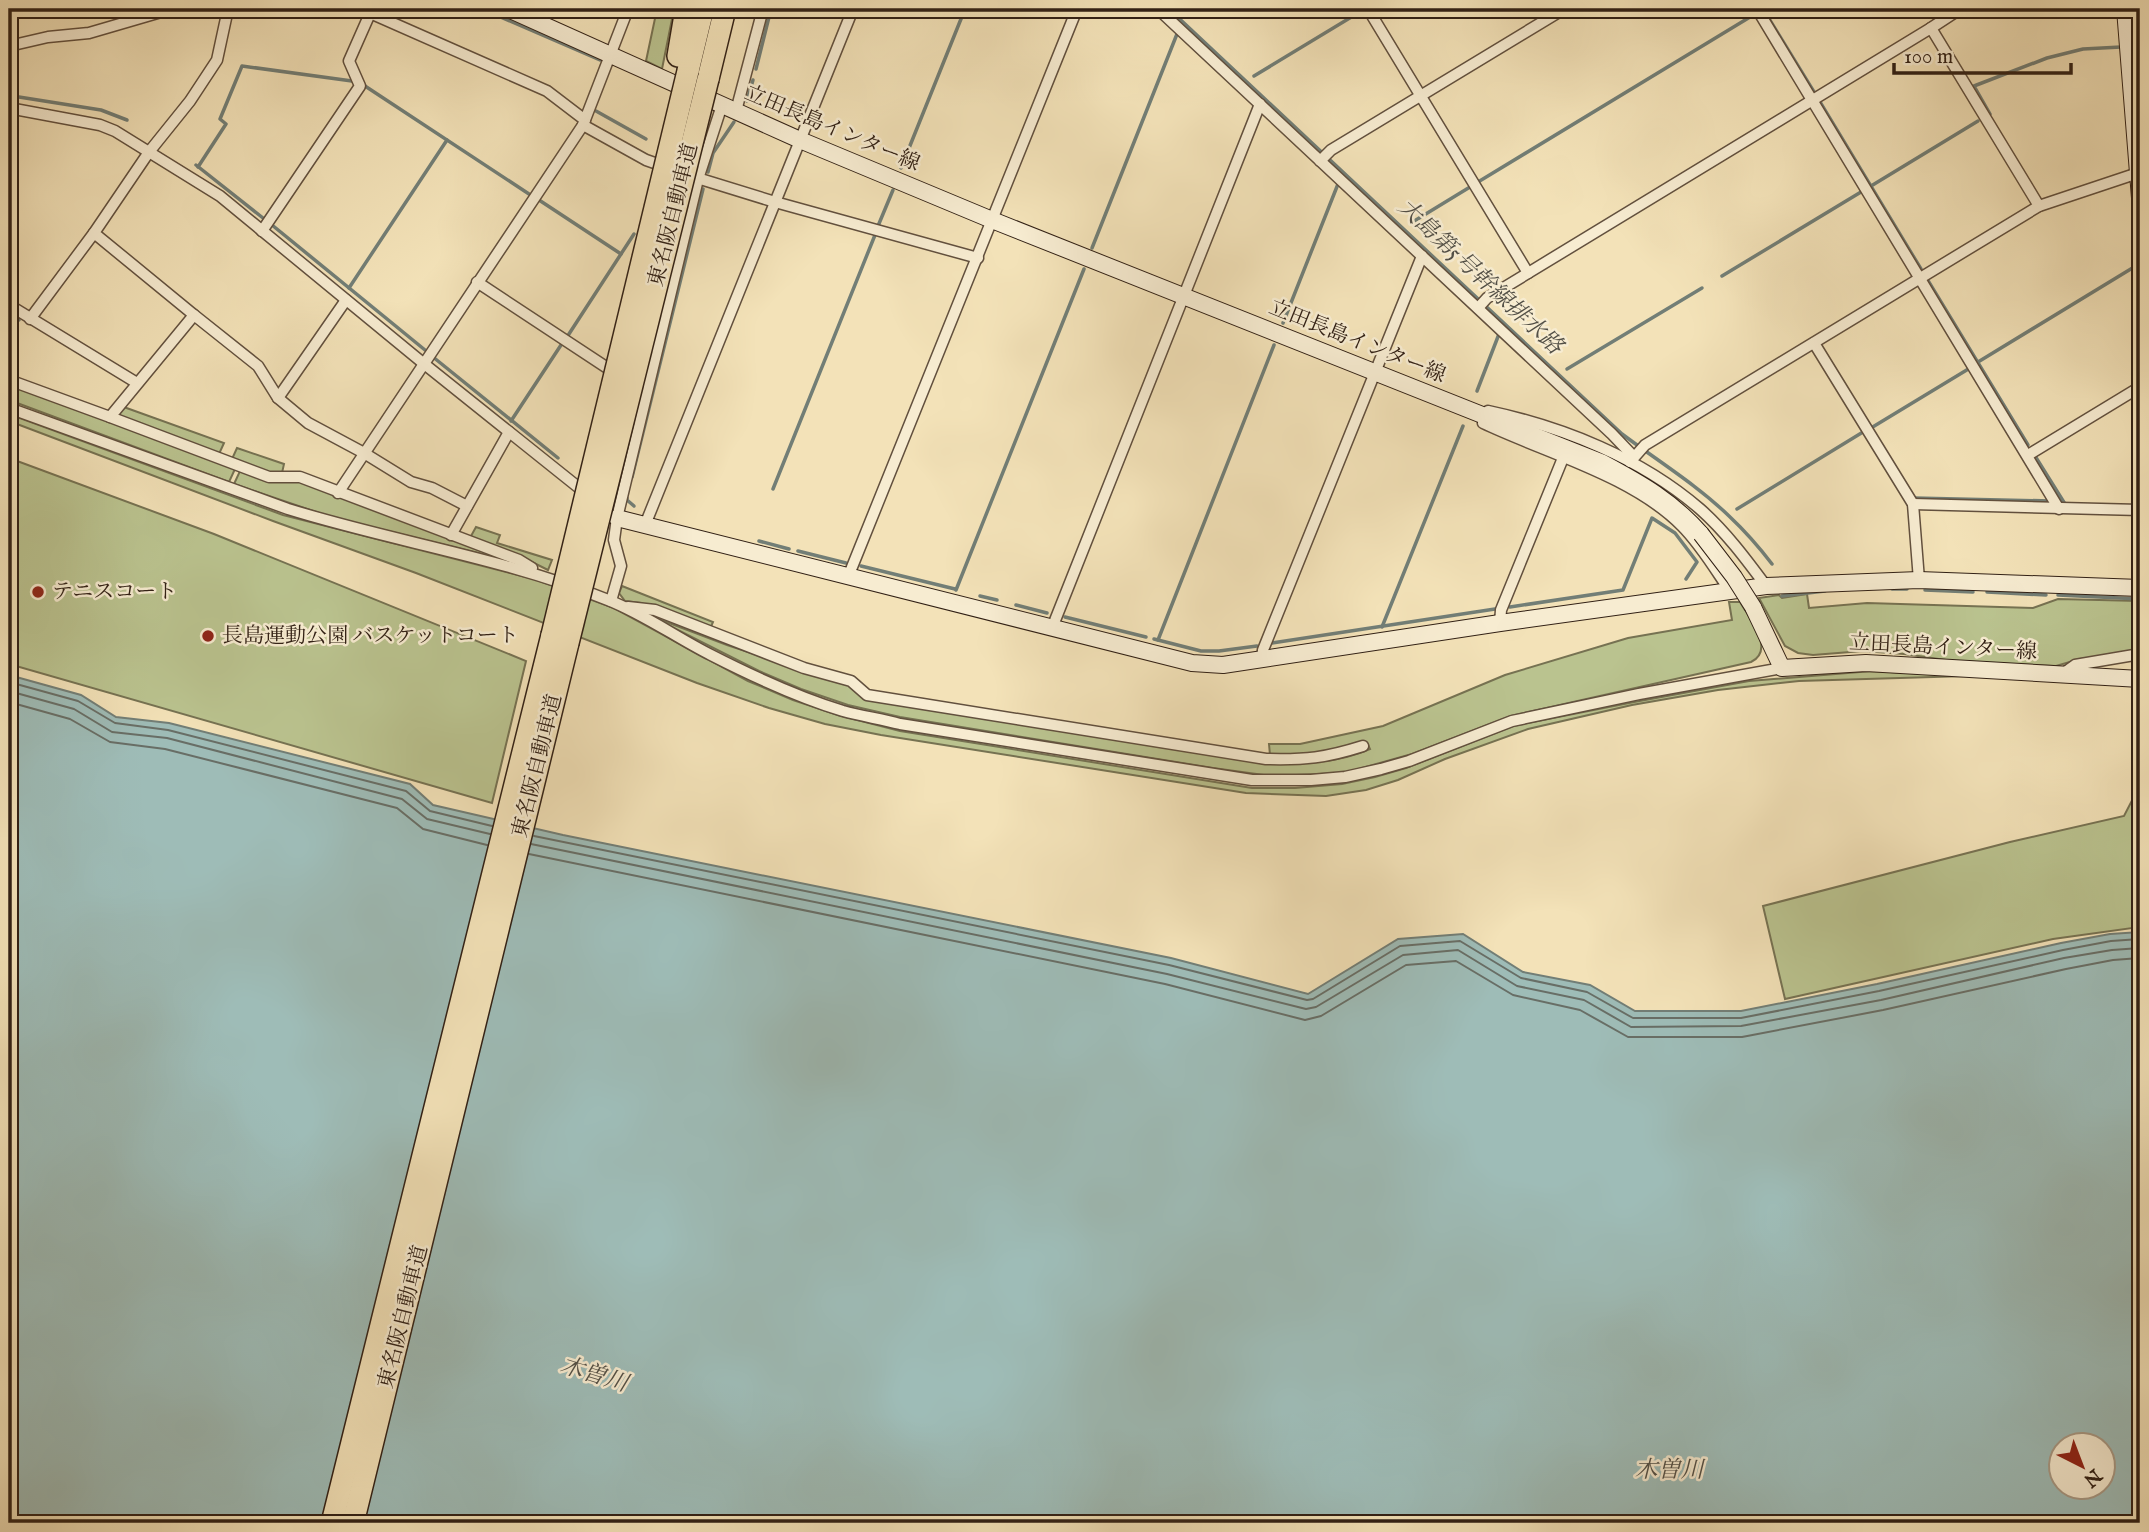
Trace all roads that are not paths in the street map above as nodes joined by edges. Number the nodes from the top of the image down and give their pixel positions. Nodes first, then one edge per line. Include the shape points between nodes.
1 (180, 9) edge
2 (223, 9) edge
3 (228, 9) edge
4 (355, 9) edge
5 (508, 9) edge
6 (628, 9) edge
7 (687, 9) edge
8 (703, 9) edge
9 (725, 9) edge
10 (763, 9) edge
11 (853, 9) edge
12 (1077, 9) edge
13 (1368, 9) edge
14 (1564, 9) edge
15 (1757, 9) edge
16 (1960, 9) edge
17 (2125, 9) edge
18 (371, 11) edge
19 (1164, 11) edge
20 (1931, 28) junction
21 (9, 46) edge
22 (611, 54) junction
23 (682, 70) junction
24 (9, 81) edge
25 (2136, 84) edge
26 (1420, 96) junction
27 (1813, 100) junction
28 (9, 102) edge
29 (1260, 104) junction
30 (9, 108) edge
31 (729, 108) junction
32 (584, 122) junction
33 (800, 140) junction
34 (149, 152) junction
35 (1321, 160) junction
36 (2138, 173) junction
37 (698, 179) junction
38 (2140, 198) edge
39 (775, 202) junction
40 (2039, 206) junction
41 (992, 220) junction
42 (262, 231) junction
43 (94, 233) junction
44 (1422, 256) junction
45 (978, 258) junction
46 (1528, 273) junction
47 (1920, 277) junction
48 (477, 282) junction
49 (1183, 296) junction
50 (346, 300) junction
51 (1482, 304) junction
52 (9, 305) edge
53 (194, 315) junction
54 (30, 319) junction
55 (1814, 343) junction
56 (423, 363) junction
57 (1375, 371) junction
58 (9, 380) edge
59 (137, 383) junction
60 (2140, 387) edge
61 (647, 393) junction
62 (278, 398) junction
63 (1455, 404) junction
64 (9, 408) edge
65 (110, 417) junction
66 (509, 432) junction
67 (364, 453) junction
68 (2028, 455) junction
69 (1633, 457) junction
70 (1563, 458) junction
71 (338, 493) junction
72 (1913, 504) junction
73 (467, 506) junction
74 (2059, 509) junction
75 (2140, 510) edge
76 (617, 518) junction
77 (645, 525) junction
78 (451, 535) junction
79 (541, 575) junction
80 (848, 577) junction
81 (1919, 580) junction
82 (1766, 586) junction
83 (2140, 588) edge
84 (1730, 591) junction
85 (611, 601) junction
86 (622, 606) junction
87 (1500, 623) junction
88 (1052, 628) junction
89 (2140, 654) edge
90 (1262, 659) junction
91 (1782, 668) junction
92 (2061, 675) junction
93 (2140, 679) edge
94 (1363, 746) dead end
95 (332, 1523) edge
96 (353, 1523) edge

1 - 21 street via 89,33
2 - 3 street
3 - 34 street via 216,60
4 - 18 street
5 - 22 main road, 立田長島インター線
6 - 22 street
7 - 23 highway
8 - 23 highway
9 - 96 highway, 東名阪自動車道, bridge
10 - 31 street
11 - 33 street
12 - 41 street
13 - 26 street
14 - 26 street
15 - 27 street
16 - 20 street
17 - 25 main road
18 - 32 street via 547,90
18 - 42 street via 349,61 360,86
19 - 29 street
20 - 27 street
20 - 40 street
22 - 31 main road, 立田長島インター線
22 - 32 street
23 - 95 highway, 東名阪自動車道, bridge via 595,463
24 - 28 street
25 - 36 main road
26 - 35 street
26 - 46 street
27 - 46 street
27 - 47 street
29 - 35 street
29 - 49 street
30 - 34 street via 100,125
31 - 33 main road, 立田長島インター線
31 - 37 street
32 - 37 street via 646,160
32 - 48 street
33 - 39 street
33 - 41 main road, 立田長島インター線
34 - 42 street via 220,196
34 - 43 street
35 - 44 street
36 - 38 main road
36 - 40 street
37 - 39 street
37 - 61 street
39 - 45 street
39 - 77 street
40 - 47 street
41 - 45 street
41 - 49 main road, 立田長島インター線
42 - 50 street
43 - 53 street
43 - 54 street
44 - 51 street
44 - 57 street
45 - 80 street
46 - 51 street
47 - 55 street
47 - 68 street
48 - 56 street
48 - 61 street
49 - 57 main road, 立田長島インター線
49 - 88 street
50 - 56 street
50 - 62 street
51 - 69 street
52 - 54 street
53 - 59 street
53 - 62 street via 258,366
54 - 59 street
55 - 69 street via 1645,445
55 - 72 street
56 - 66 street
56 - 67 street
57 - 63 main road, 立田長島インター線
57 - 90 street
58 - 65 street
59 - 65 street
60 - 68 street
61 - 76 street
62 - 67 street via 308,424
63 - 69 street via 1516,417
63 - 70 street via 1469,416
63 - 91 main road, 立田長島インター線, bridge via 1649,487 1701,534 1734,577
64 - 79 street via 288,509
65 - 71 street via 269,477 300,477
66 - 73 street
66 - 76 street
67 - 71 street
67 - 73 street via 411,482
68 - 74 street
69 - 82 street via 1700,509
70 - 84 street via 1656,504 1705,553
70 - 87 street via 1501,610
71 - 78 street
72 - 74 street
72 - 81 street
73 - 78 street
74 - 75 street
76 - 77 main road
76 - 85 street via 614,540 621,566
77 - 80 main road
78 - 79 street via 519,560
79 - 85 street
80 - 88 main road
81 - 82 main road
81 - 83 main road
82 - 84 main road
84 - 87 main road
85 - 86 street
86 - 91 street via 753,676 845,711 900,724 1252,780 1345,777 1409,761 1512,721
86 - 94 street via 654,611 851,681 867,695 1266,759 1330,757
87 - 90 main road
88 - 90 main road via 1192,663 1223,665
89 - 92 street via 2075,665
91 - 92 main road, 立田長島インター線 via 1866,663
92 - 93 main road, 立田長島インター線

